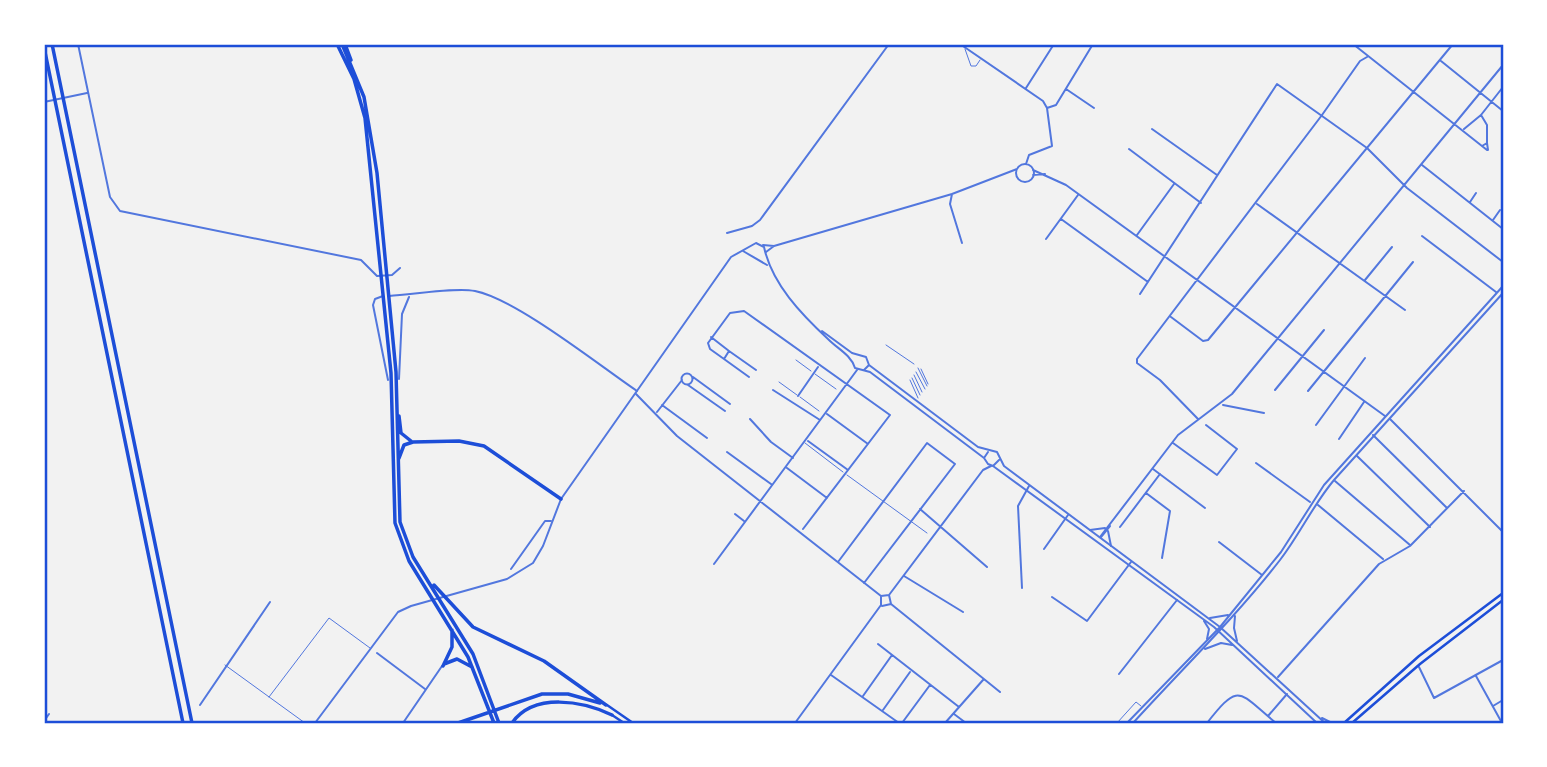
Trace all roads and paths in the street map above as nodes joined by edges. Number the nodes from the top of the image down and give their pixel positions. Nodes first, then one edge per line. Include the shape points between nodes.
1 (52, 44) edge
2 (78, 44) edge
3 (341, 44) edge
4 (889, 44) edge
5 (960, 44) edge
6 (1054, 44) edge
7 (1093, 44) edge
8 (1353, 44) edge
9 (1453, 44) edge
10 (44, 47) edge
11 (965, 47) junction
12 (1367, 57) junction
13 (981, 58) junction
14 (1440, 60) junction
15 (1503, 65) edge
16 (1503, 87) edge
17 (1025, 89) junction
18 (1065, 89) junction
19 (88, 93) junction
20 (1413, 93) junction
21 (1480, 93) junction
22 (1491, 101) junction
23 (44, 102) edge
24 (1047, 108) junction
25 (1094, 108) dead end
26 (1503, 111) edge
27 (1480, 115) junction
28 (1322, 116) junction
29 (1454, 125) junction
30 (1153, 129) dead end
31 (1462, 131) junction
32 (1487, 143) junction
33 (1482, 146) junction
34 (1367, 148) junction
35 (1129, 149) dead end
36 (1026, 164) junction
37 (1421, 165) junction
38 (1017, 169) junction
39 (1033, 170) junction
40 (1033, 175) junction
41 (1002, 176) junction
42 (1053, 176) junction
43 (1218, 176) junction
44 (1017, 177) junction
45 (1174, 183) junction
46 (1404, 185) junction
47 (1476, 193) dead end
48 (951, 194) junction
49 (1079, 195) junction
50 (1201, 203) junction
51 (1256, 203) junction
52 (1469, 203) junction
53 (1500, 210) dead end
54 (1061, 219) junction
55 (1492, 221) junction
56 (1503, 229) edge
57 (727, 233) dead end
58 (1297, 233) junction
59 (1137, 235) junction
60 (1422, 236) dead end
61 (1046, 239) dead end
62 (962, 243) dead end
63 (763, 245) junction
64 (774, 246) junction
65 (751, 247) junction
66 (1392, 247) dead end
67 (743, 251) junction
68 (751, 253) junction
69 (765, 253) junction
70 (1165, 256) junction
71 (758, 258) junction
72 (1413, 262) dead end
73 (1503, 262) edge
74 (1339, 263) junction
75 (768, 266) junction
76 (384, 267) junction
77 (400, 268) dead end
78 (1198, 280) junction
79 (1364, 281) junction
80 (1148, 282) junction
81 (1503, 286) edge
82 (1497, 293) junction
83 (1140, 294) dead end
84 (1502, 294) edge
85 (410, 296) junction
86 (1385, 296) junction
87 (387, 304) junction
88 (1235, 307) junction
89 (1405, 310) dead end
90 (1170, 316) junction
91 (819, 329) junction
92 (1324, 330) dead end
93 (711, 337) junction
94 (1278, 339) junction
95 (886, 345) dead end
96 (729, 351) junction
97 (859, 356) junction
98 (1302, 356) junction
99 (1364, 358) dead end
100 (724, 359) junction
101 (796, 360) dead end
102 (853, 363) junction
103 (914, 364) dead end
104 (869, 365) junction
105 (819, 366) junction
106 (918, 368) dead end
107 (921, 369) dead end
108 (756, 370) dead end
109 (857, 370) junction
110 (863, 371) junction
111 (916, 372) dead end
112 (1324, 372) junction
113 (814, 373) junction
114 (914, 375) dead end
115 (693, 377) junction
116 (749, 377) dead end
117 (399, 379) dead end
118 (388, 380) dead end
119 (682, 380) junction
120 (779, 382) dead end
121 (848, 384) junction
122 (688, 385) junction
123 (1344, 387) junction
124 (396, 388) junction
125 (836, 389) dead end
126 (925, 389) dead end
127 (774, 390) dead end
128 (1275, 390) dead end
129 (1308, 391) dead end
130 (636, 392) junction
131 (922, 392) dead end
132 (920, 395) dead end
133 (799, 396) junction
134 (918, 398) dead end
135 (1364, 401) junction
136 (730, 404) dead end
137 (1223, 404) junction
138 (662, 405) junction
139 (725, 411) dead end
140 (819, 411) dead end
141 (657, 413) junction
142 (826, 413) junction
143 (1264, 413) dead end
144 (1387, 417) junction
145 (750, 419) dead end
146 (1199, 420) junction
147 (821, 421) junction
148 (1206, 425) dead end
149 (1316, 425) dead end
150 (1373, 435) junction
151 (707, 438) dead end
152 (1339, 439) dead end
153 (804, 441) junction
154 (413, 442) junction
155 (1172, 442) junction
156 (868, 444) junction
157 (989, 451) junction
158 (727, 452) dead end
159 (1356, 455) junction
160 (793, 458) junction
161 (985, 459) junction
162 (1000, 460) junction
163 (1256, 463) dead end
164 (992, 466) junction
165 (786, 467) junction
166 (1152, 468) junction
167 (848, 470) junction
168 (984, 470) junction
169 (846, 474) junction
170 (1160, 474) junction
171 (1334, 480) junction
172 (397, 481) junction
173 (773, 485) junction
174 (1028, 487) junction
175 (1464, 491) junction
176 (1146, 493) junction
177 (827, 498) junction
178 (561, 499) junction
179 (761, 501) junction
180 (1311, 501) junction
181 (883, 502) junction
182 (1315, 503) junction
183 (1205, 508) dead end
184 (920, 509) junction
185 (1448, 509) junction
186 (735, 514) dead end
187 (1067, 516) junction
188 (552, 522) junction
189 (745, 522) junction
190 (910, 522) junction
191 (942, 525) junction
192 (1120, 527) dead end
193 (1430, 527) junction
194 (803, 529) dead end
195 (1107, 529) junction
196 (1089, 530) junction
197 (1503, 532) edge
198 (927, 533) dead end
199 (1095, 538) junction
200 (1100, 538) junction
201 (1219, 542) dead end
202 (1111, 546) junction
203 (1410, 546) junction
204 (1044, 549) dead end
205 (1163, 558) dead end
206 (1384, 560) junction
207 (1131, 561) junction
208 (838, 562) junction
209 (714, 564) dead end
210 (1129, 564) junction
211 (987, 568) dead end
212 (511, 569) dead end
213 (421, 570) junction
214 (904, 576) junction
215 (1262, 576) junction
216 (864, 583) junction
217 (1022, 588) dead end
218 (433, 592) junction
219 (1503, 593) edge
220 (889, 595) junction
221 (881, 596) junction
222 (1178, 596) junction
223 (1052, 597) dead end
224 (1177, 600) junction
225 (1503, 600) edge
226 (270, 603) dead end
227 (891, 604) junction
228 (881, 605) junction
229 (963, 612) dead end
230 (1231, 613) junction
231 (1237, 613) junction
232 (1207, 617) junction
233 (1202, 618) junction
234 (451, 625) junction
235 (1220, 630) junction
236 (1207, 641) junction
237 (1238, 642) junction
238 (878, 644) dead end
239 (1234, 646) junction
240 (370, 648) junction
241 (1204, 649) junction
242 (376, 653) dead end
243 (892, 655) junction
244 (1503, 660) edge
245 (1420, 664) junction
246 (225, 665) junction
247 (443, 666) junction
248 (474, 670) junction
249 (911, 670) junction
250 (1119, 674) dead end
251 (1408, 674) junction
252 (830, 675) junction
253 (1421, 676) junction
254 (1476, 676) junction
255 (1278, 677) junction
256 (984, 679) junction
257 (930, 685) junction
258 (426, 689) junction
259 (1000, 692) dead end
260 (1294, 692) junction
261 (1287, 694) junction
262 (862, 697) junction
263 (269, 698) junction
264 (587, 699) junction
265 (1503, 700) edge
266 (200, 705) dead end
267 (606, 705) junction
268 (1493, 706) junction
269 (959, 707) junction
270 (1142, 707) junction
271 (1145, 710) junction
272 (883, 711) junction
273 (954, 713) junction
274 (49, 714) dead end
275 (612, 715) junction
276 (1268, 717) junction
277 (1321, 718) junction
278 (44, 721) edge
279 (183, 723) edge
280 (192, 723) edge
281 (305, 723) edge
282 (315, 723) edge
283 (403, 723) edge
284 (458, 723) edge
285 (497, 723) edge
286 (512, 723) edge
287 (624, 723) edge
288 (634, 723) edge
289 (796, 723) edge
290 (901, 723) edge
291 (945, 723) edge
292 (966, 723) edge
293 (1117, 723) edge
294 (1126, 723) edge
295 (1133, 723) edge
296 (1207, 723) edge
297 (1276, 723) edge
298 (1317, 723) edge
299 (1325, 723) edge
300 (1332, 723) edge
301 (1338, 723) edge
302 (1345, 723) edge
303 (1353, 723) edge
304 (1502, 723) edge

1 - 280 highway
2 - 19 street
3 - 76 highway via 365,118
3 - 76 highway via 370,117
4 - 57 street via 760,220
5 - 11 street
6 - 17 street
7 - 18 street
8 - 12 street
9 - 14 street
10 - 279 highway
11 - 13 street
11 - 13 street via 971,66
12 - 20 street
12 - 28 street
13 - 17 street
14 - 20 street
14 - 21 street
15 - 21 street
16 - 22 street
17 - 24 street
18 - 24 street via 1056,105
18 - 25 street
19 - 23 street
19 - 77 street via 110,197 120,211 361,260 377,276 392,275
20 - 29 street
20 - 34 street
21 - 22 street
21 - 29 street
22 - 26 street
22 - 27 street
24 - 36 street via 1052,146 1029,155
27 - 31 street
27 - 32 street via 1487,125
28 - 34 street
28 - 43 street via 1277,84
28 - 51 street
29 - 31 street
29 - 37 street
30 - 43 street
31 - 33 street
32 - 33 street
32 - 33 street via 1489,149
34 - 46 street
34 - 58 street
35 - 45 street
36 - 38 street
36 - 39 street
37 - 46 street
37 - 52 street
38 - 41 street
38 - 44 street
39 - 40 street
39 - 42 street
40 - 42 street
40 - 44 street via 1026,181
41 - 44 street
41 - 48 street
42 - 49 street
43 - 50 street
45 - 50 street
45 - 59 street
46 - 73 street
46 - 74 street
47 - 52 street
48 - 62 street
48 - 64 street
49 - 54 street
49 - 59 street
50 - 70 street
51 - 58 street
51 - 78 street
52 - 55 street
53 - 55 street
54 - 61 street
54 - 80 street
55 - 56 street
58 - 74 street
58 - 88 street
59 - 70 street
60 - 82 street
63 - 64 street
63 - 65 street
63 - 69 street
64 - 69 street
65 - 67 street
65 - 68 street
66 - 79 street
67 - 68 street
67 - 130 street via 731,257
68 - 71 street
69 - 71 street
69 - 75 street
70 - 78 street
70 - 80 street
71 - 75 street
72 - 86 street
74 - 79 street
74 - 94 street
75 - 91 street
76 - 87 highway
78 - 88 street
78 - 90 street
79 - 86 street
80 - 83 street
81 - 82 street
82 - 84 street
82 - 144 street
84 - 144 street
85 - 117 street via 402,314
85 - 118 street via 380,296 373,301
85 - 130 street via 470,291 496,299
86 - 89 street
86 - 112 street
87 - 124 highway
87 - 218 highway via 396,523 409,561
88 - 90 street via 1205,342
88 - 94 street
90 - 146 street via 1136,362
91 - 97 street
91 - 102 street
92 - 98 street
93 - 96 street
93 - 100 street via 708,347
93 - 105 street via 730,313 742,310
94 - 98 street
94 - 137 street
95 - 103 street
96 - 100 street
96 - 108 street
97 - 102 street
97 - 104 street via 866,357
98 - 112 street
98 - 128 street
99 - 123 street
100 - 116 street
101 - 113 street
102 - 109 street
104 - 110 street
104 - 157 street
105 - 113 street
105 - 121 street
106 - 107 street via 927,385
109 - 110 street
109 - 121 street
110 - 161 street
111 - 126 street
112 - 123 street
112 - 129 street
113 - 125 street
113 - 133 street
114 - 131 street
115 - 119 street via 687,373
115 - 122 street
115 - 136 street
119 - 122 street
119 - 138 street
120 - 133 street
121 - 142 street
121 - 156 street via 890,415
122 - 139 street
123 - 135 street
123 - 149 street
124 - 154 highway via 400,429
124 - 172 highway
127 - 147 street
130 - 141 street
130 - 178 street
132 - 134 street via 911,379
133 - 140 street
135 - 144 street
135 - 152 street
137 - 143 street
137 - 146 street
138 - 141 street
138 - 151 street
141 - 179 street via 677,436
142 - 147 street
142 - 156 street
144 - 150 street
144 - 175 street
144 - 180 street
145 - 160 street
146 - 155 street
147 - 153 street
148 - 155 street via 1237,449 1217,475
150 - 159 street
150 - 185 street
153 - 160 street
153 - 167 street
153 - 169 street
154 - 172 highway via 401,449
154 - 178 highway via 458,441 484,446
155 - 166 street
156 - 167 street
157 - 161 street
157 - 162 street via 997,452
158 - 173 street
159 - 171 street
159 - 193 street
160 - 165 street
161 - 164 street
161 - 168 street
162 - 164 street
162 - 174 street
163 - 180 street
164 - 168 street
164 - 174 street
165 - 173 street
165 - 177 street
166 - 170 street
166 - 195 street
167 - 169 street
168 - 191 street
169 - 177 street
169 - 181 street
170 - 176 street
170 - 183 street
171 - 182 street
171 - 203 street
172 - 213 highway via 400,522
173 - 179 street
174 - 187 street
174 - 217 street via 1018,506
175 - 185 street
175 - 197 street
176 - 192 street
176 - 205 street via 1170,511
177 - 194 street
178 - 188 street
179 - 189 street
179 - 208 street
180 - 182 street
180 - 215 street
181 - 184 street via 926,443 955,464
181 - 190 street
181 - 208 street
182 - 206 street
182 - 231 street via 1284,555
184 - 190 street
184 - 191 street
185 - 193 street
186 - 189 street
187 - 196 street
187 - 199 street
187 - 204 street
188 - 212 street via 545,521
188 - 240 street via 538,556 526,569 507,579 411,606 392,618
189 - 209 street
190 - 198 street
190 - 216 street
191 - 211 street
191 - 214 street
193 - 203 street
195 - 196 street
195 - 200 street
195 - 202 street
196 - 200 street
199 - 200 street
199 - 210 street
200 - 202 street
201 - 215 street
202 - 207 street
203 - 206 street
206 - 255 street
207 - 210 street
207 - 222 street
208 - 216 street
210 - 223 street via 1087,621
210 - 224 street
213 - 218 highway
213 - 267 highway via 473,627 544,662
214 - 220 street
214 - 229 street
215 - 230 street
216 - 221 street
218 - 234 highway
218 - 285 highway via 473,654
219 - 302 main road via 1419,656
220 - 221 street
220 - 227 street
221 - 228 street
222 - 224 street
222 - 232 street
224 - 233 street
224 - 250 street
225 - 245 main road
226 - 246 street
227 - 228 street
227 - 256 street
228 - 252 street
230 - 232 street via 1219,619
230 - 235 street
231 - 235 street
231 - 237 street via 1234,628
232 - 235 street
233 - 235 street
233 - 236 street via 1209,629
234 - 247 highway via 452,646
234 - 248 highway
235 - 236 street
235 - 237 street
235 - 239 street
235 - 241 street
236 - 270 street
237 - 255 street
238 - 243 street
239 - 241 street via 1221,643
239 - 261 street
240 - 263 street via 329,618
240 - 282 street
241 - 271 street
242 - 258 street
243 - 249 street
243 - 262 street
244 - 254 street
245 - 251 main road
245 - 253 street
246 - 263 street
246 - 266 street
247 - 248 highway via 461,660
247 - 258 street
248 - 285 highway
249 - 257 street
249 - 272 street
251 - 253 street
251 - 303 main road
252 - 262 street
252 - 289 street
253 - 254 street via 1434,698
254 - 268 street
255 - 260 street
256 - 259 street
256 - 269 street
257 - 269 street
257 - 290 street
258 - 283 street
260 - 261 street
260 - 277 street
261 - 276 street
261 - 298 street
262 - 272 street
263 - 281 street
264 - 267 highway
264 - 275 highway
264 - 284 highway via 554,693
265 - 268 street
267 - 288 main road
268 - 304 street
269 - 273 street
270 - 271 street
270 - 293 street via 1136,702
270 - 294 street
271 - 295 street
272 - 290 street
273 - 291 street
273 - 292 street
274 - 278 street
275 - 286 highway via 560,702 525,710
275 - 287 main road
276 - 296 street via 1243,697 1233,695
276 - 297 street
277 - 299 street
277 - 300 street
301 - 302 street

